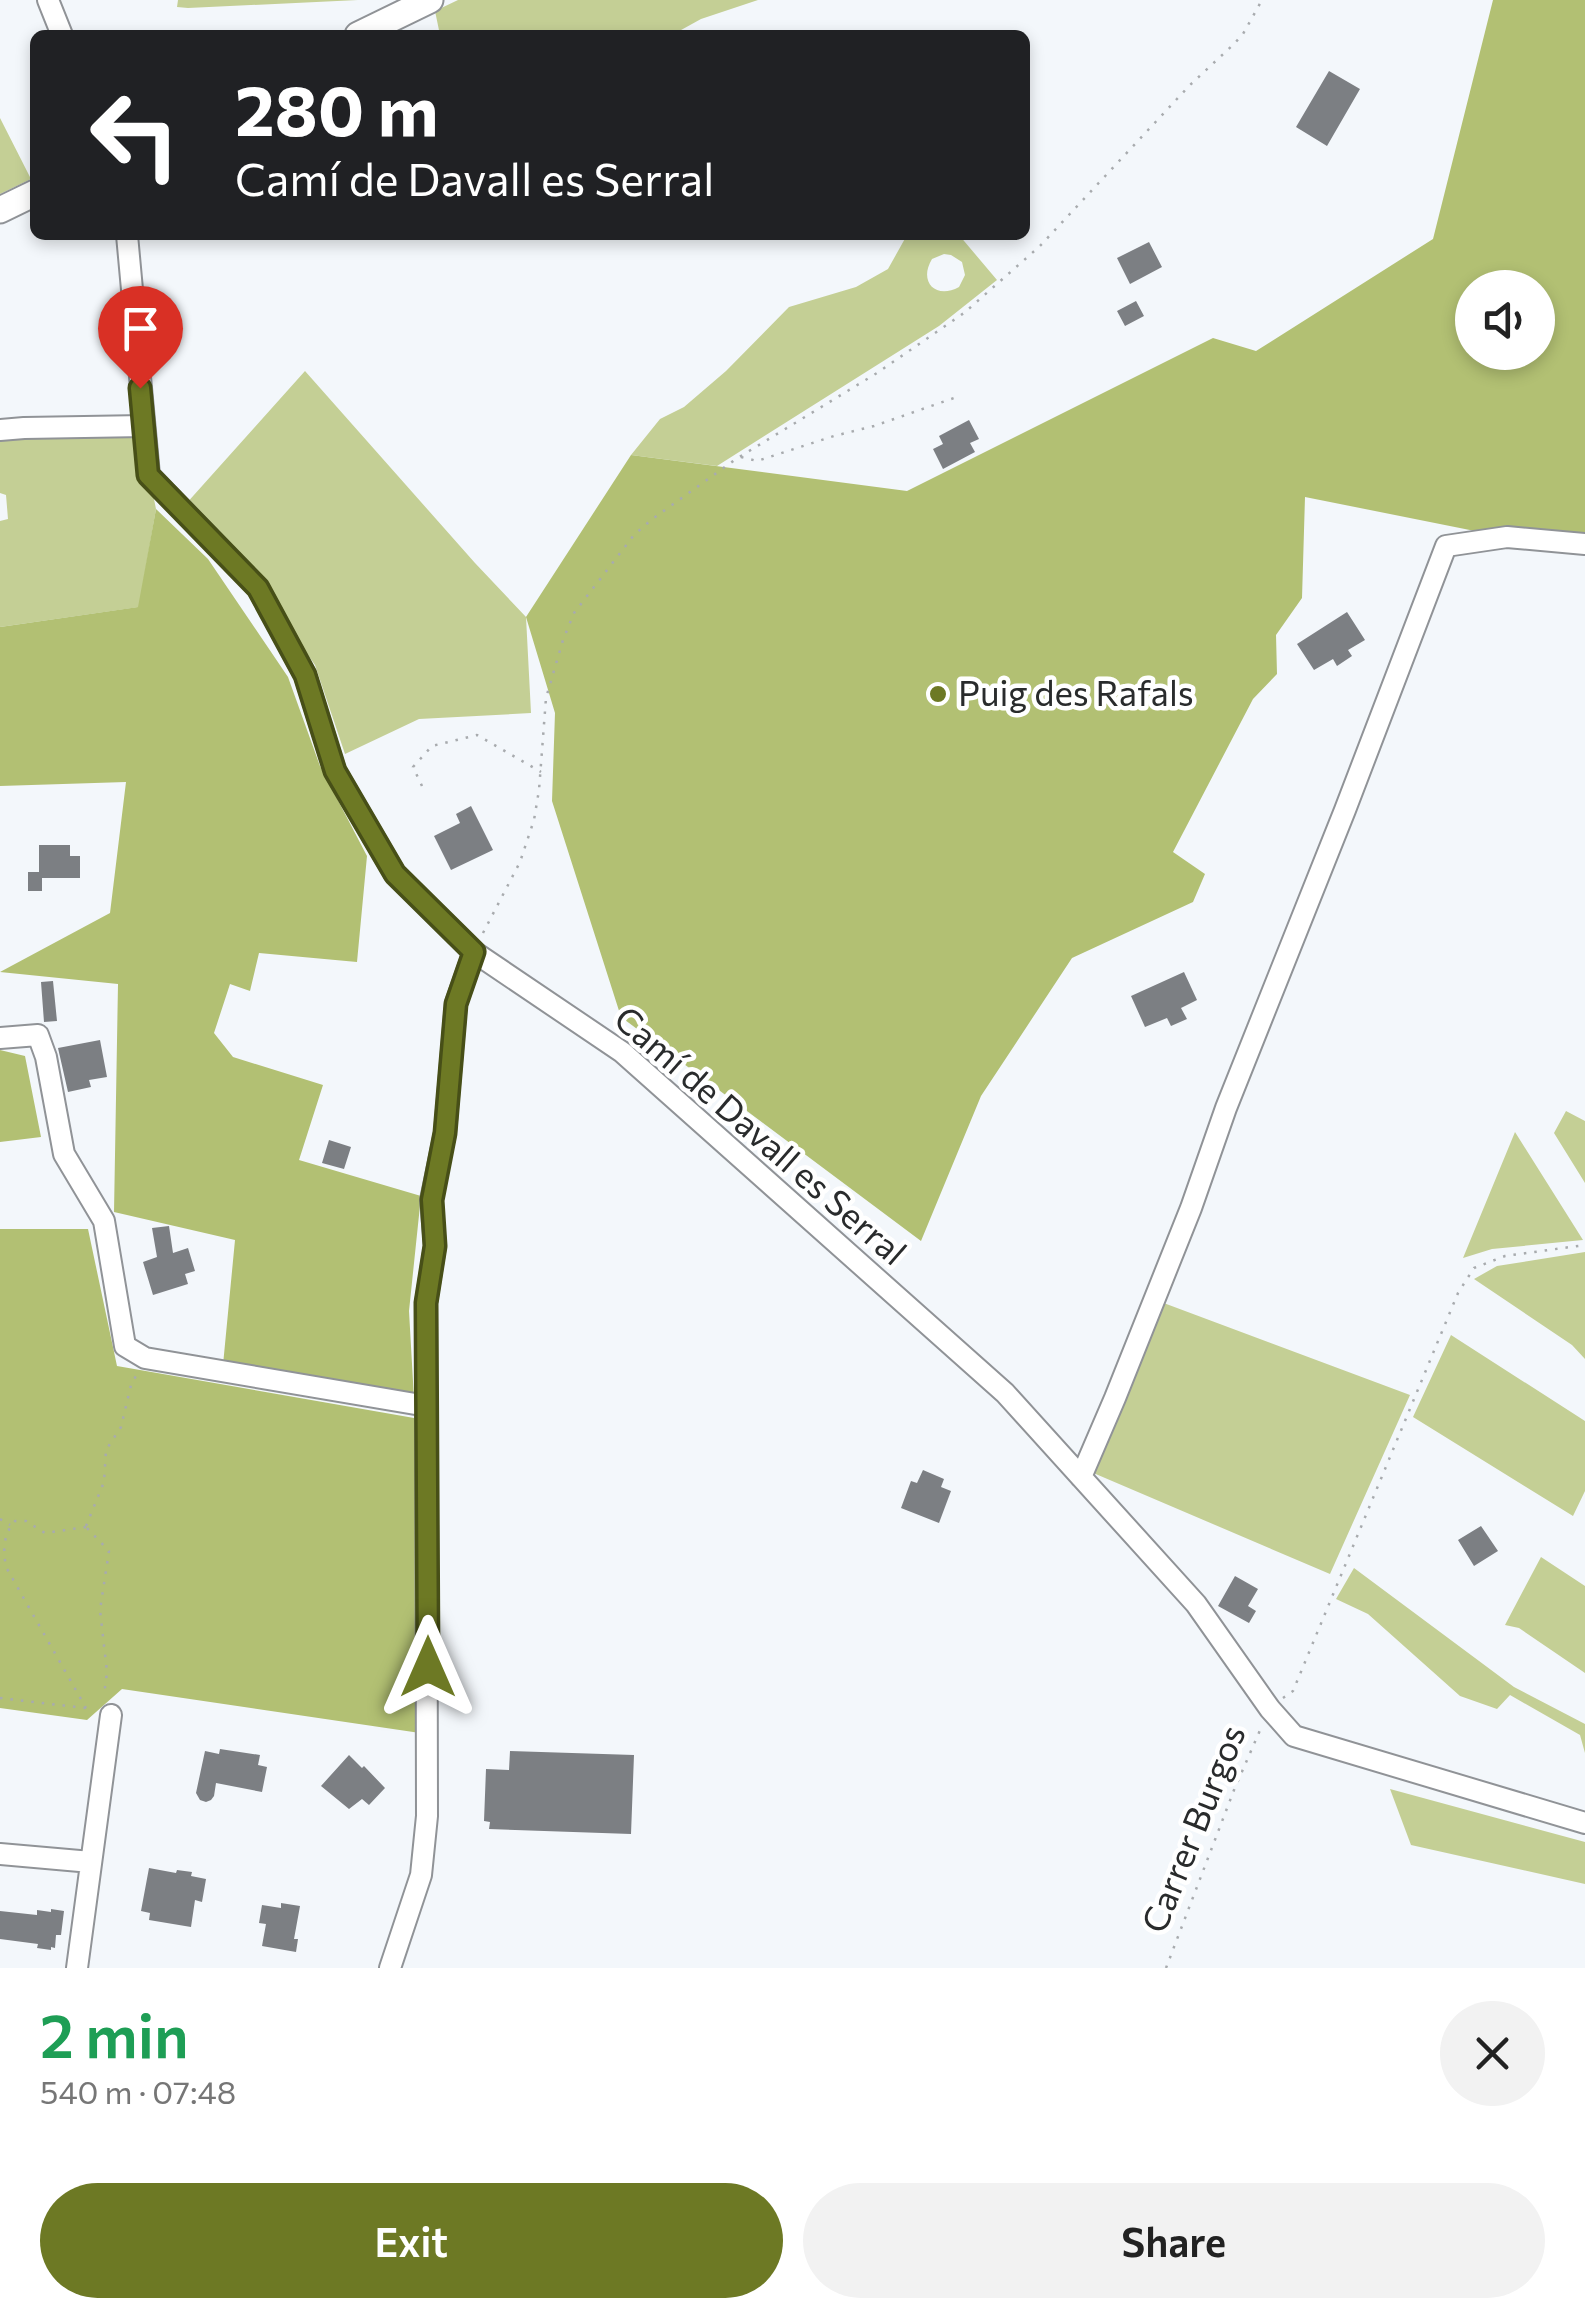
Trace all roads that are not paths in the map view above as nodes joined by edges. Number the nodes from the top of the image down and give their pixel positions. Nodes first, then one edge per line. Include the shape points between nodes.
1 (48, 0) edge
2 (430, 0) edge
3 (60, 30) edge
4 (368, 30) edge
5 (30, 195) edge
6 (0, 210) edge
7 (127, 240) edge
8 (144, 426) junction
9 (0, 430) edge
10 (1585, 544) edge
11 (474, 952) junction
12 (0, 1038) edge
13 (428, 1406) junction
14 (1081, 1477) junction
15 (106, 1713) road end
16 (1585, 1823) edge
17 (0, 1854) edge
18 (92, 1862) junction
19 (77, 1968) edge
20 (390, 1968) edge

1 - 3 street
2 - 4 main road
5 - 6 main road
7 - 8 street, Camí de Davall es Serral
8 - 9 street
8 - 11 street, Camí de Davall es Serral via 148,475 258,588 305,675 335,771 395,874
10 - 14 street via 1508,536 1446,546
11 - 13 street via 456,1004 432,1200
11 - 14 street, Camí de Davall es Serral via 622,1052 1005,1393
12 - 13 street via 38,1035 64,1154 104,1221 124,1346 146,1358
13 - 20 street via 427,1816 420,1875
14 - 16 street, Camí de Davall es Serral via 1196,1604 1294,1736
15 - 18 street
17 - 18 street
18 - 19 street

